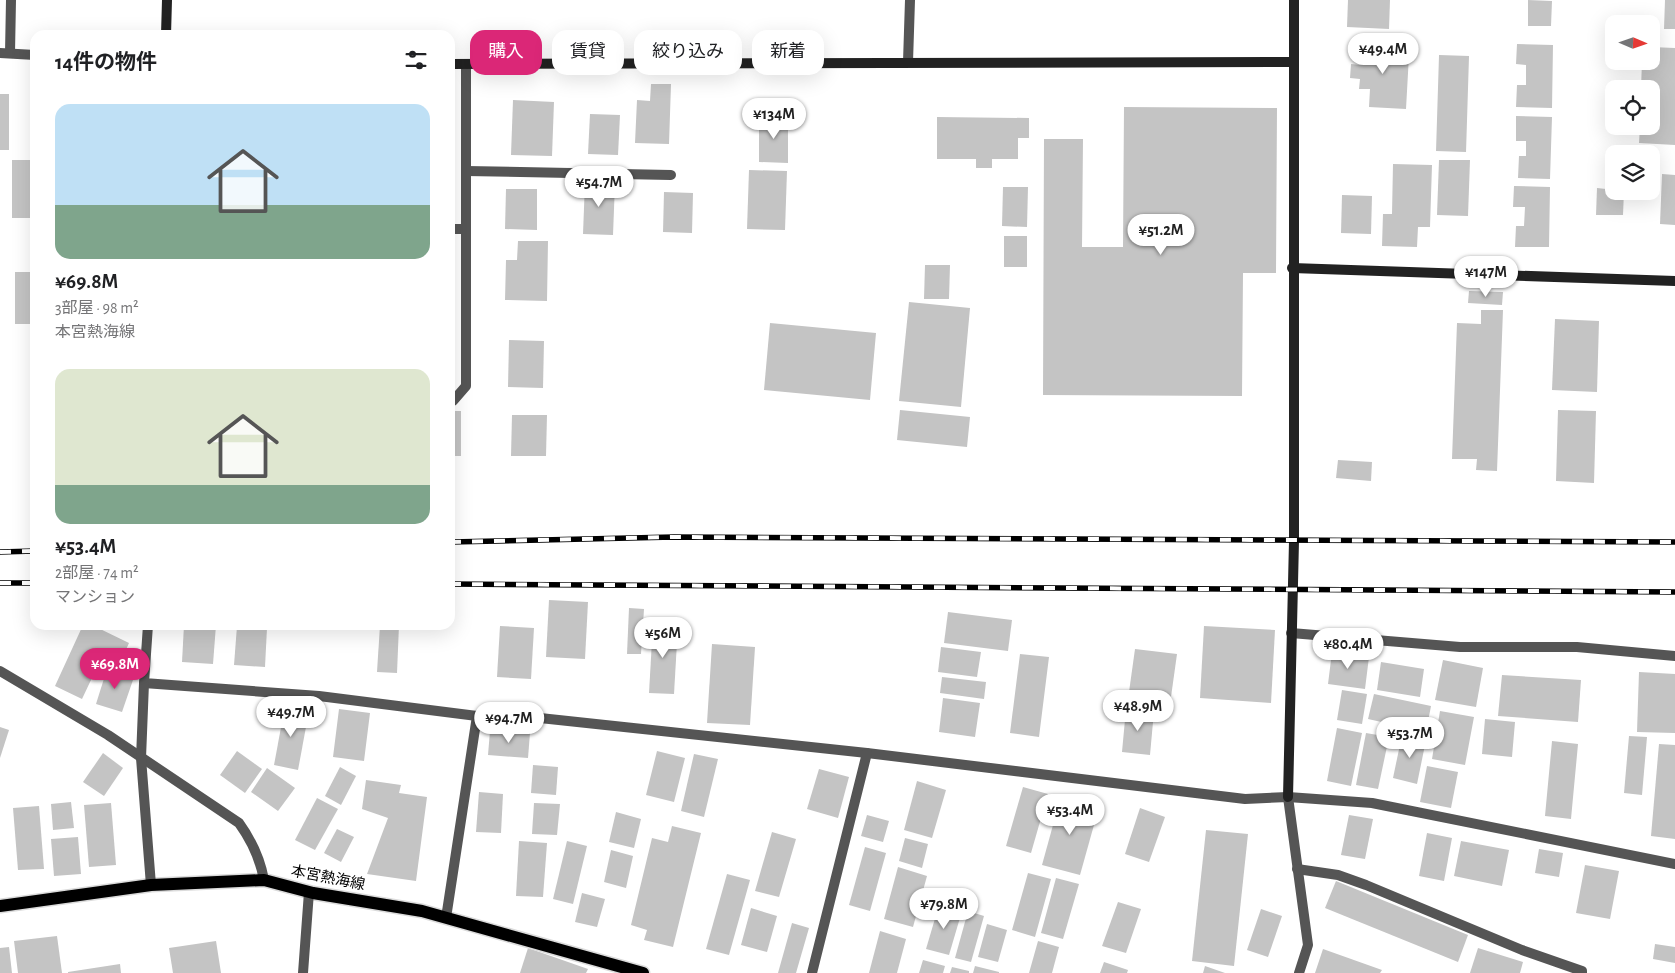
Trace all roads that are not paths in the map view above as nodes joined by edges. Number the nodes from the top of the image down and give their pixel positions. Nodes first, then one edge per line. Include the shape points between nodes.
1 (11, 0) edge
2 (167, 0) edge
3 (910, 0) edge
4 (1294, 0) edge
5 (166, 30) edge
6 (5, 53) edge
7 (30, 55) edge
8 (908, 62) junction
9 (1293, 62) junction
10 (455, 64) edge
11 (466, 64) junction
12 (466, 172) junction
13 (671, 175) dead end
14 (455, 229) edge
15 (466, 229) junction
16 (1292, 268) junction
17 (1675, 281) edge
18 (455, 399) edge
19 (148, 630) edge
20 (1292, 633) junction
21 (1675, 656) edge
22 (0, 671) edge
23 (144, 683) junction
24 (477, 716) junction
25 (867, 753) junction
26 (141, 758) junction
27 (1288, 797) junction
28 (1675, 864) edge
29 (1297, 869) junction
30 (264, 880) junction
31 (151, 885) junction
32 (309, 892) junction
33 (0, 906) edge
34 (446, 918) junction
35 (303, 973) edge
36 (643, 973) edge
37 (812, 973) edge
38 (1299, 973) edge
39 (1582, 973) edge

1 - 6 street
2 - 5 street
3 - 8 street
4 - 9 street
6 - 7 street
8 - 9 street
8 - 11 street
9 - 16 street
10 - 11 street
11 - 12 street
12 - 13 street
12 - 15 street
14 - 15 street
15 - 18 street via 466,386
16 - 17 street
16 - 20 street
19 - 23 street
20 - 21 street via 1460,647 1576,648
20 - 27 street
22 - 26 street
23 - 24 street via 319,696
23 - 26 street
24 - 25 street via 540,718
24 - 34 street
25 - 27 street via 1245,799
25 - 37 street
26 - 30 street via 239,822 260,860
26 - 31 street
27 - 28 street via 1372,802
27 - 29 street
29 - 38 street via 1308,946
29 - 39 street via 1338,875 1366,884 1522,950 1572,965
30 - 31 main road, 本宮熱海線
30 - 32 main road, 本宮熱海線
31 - 33 main road, 本宮熱海線
32 - 34 main road, 本宮熱海線
32 - 35 street
34 - 36 main road, 本宮熱海線

